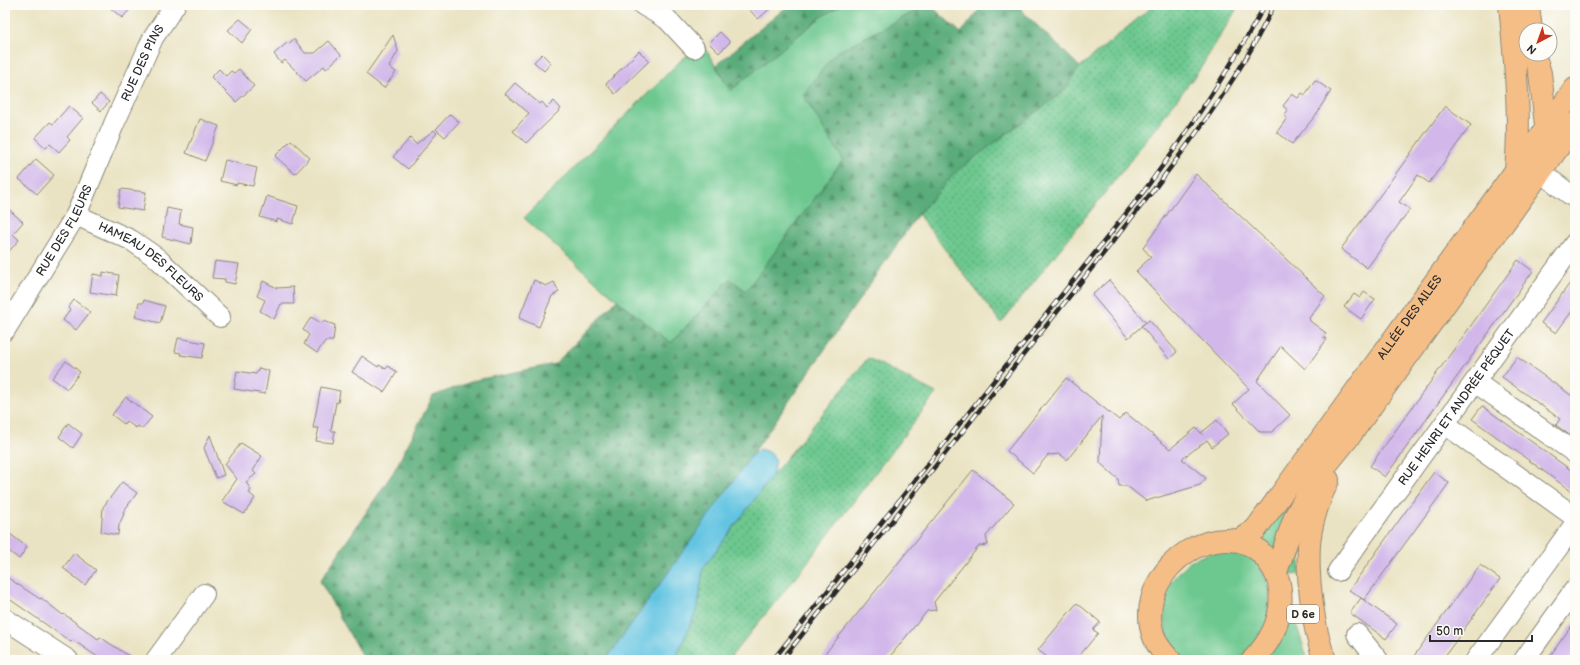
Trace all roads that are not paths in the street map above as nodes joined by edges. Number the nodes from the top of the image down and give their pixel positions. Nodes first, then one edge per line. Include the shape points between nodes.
1 (175, 5) edge
2 (643, 5) edge
3 (1510, 5) edge
4 (1528, 5) edge
5 (1530, 22) edge
6 (694, 48) dead end
7 (1530, 63) edge
8 (1575, 78) edge
9 (1575, 89) edge
10 (114, 124) joint
11 (1575, 124) edge
12 (1547, 127) junction
13 (1540, 160) junction
14 (1516, 170) junction
15 (1575, 181) edge
16 (1575, 198) edge
17 (76, 215) junction
18 (1575, 243) edge
19 (220, 317) dead end
20 (5, 330) edge
21 (1475, 382) junction
22 (1445, 424) junction
23 (1351, 434) junction
24 (1575, 453) edge
25 (1575, 517) edge
26 (1575, 524) edge
27 (1240, 540) junction
28 (1338, 571) dead end
29 (1276, 573) junction
30 (1575, 589) edge
31 (204, 594) dead end
32 (5, 619) edge
33 (1357, 634) dead end
34 (1154, 650) edge
35 (68, 660) edge
36 (156, 660) edge
37 (1170, 660) edge
38 (1253, 660) edge
39 (1318, 660) edge
40 (1326, 660) edge
41 (1378, 660) edge
42 (1476, 660) edge
43 (1524, 660) edge

1 - 10 street, RUE DES PINS via 153,38
2 - 6 street via 667,19
3 - 7 main road
4 - 5 main road
7 - 8 main road via 1550,81 1565,84
7 - 12 main road
7 - 13 main road via 1527,86
7 - 14 main road
9 - 12 main road
10 - 17 street, RUE DES FLEURS
11 - 13 main road, ALLÉE DES AILES
12 - 13 main road
13 - 14 main road, ALLÉE DES AILES
13 - 15 street
13 - 16 street
13 - 23 main road, ALLÉE DES AILES
14 - 27 main road, ALLÉE DES AILES via 1256,529
17 - 19 street, HAMEAU DES FLEURS via 131,240 158,258
17 - 20 street, RUE DES FLEURS
18 - 21 street, RUE HENRI ET ANDRÉE PÉQUET
21 - 22 street, RUE HENRI ET ANDRÉE PÉQUET
21 - 24 street
22 - 25 street
22 - 28 street, RUE HENRI ET ANDRÉE PÉQUET
23 - 29 main road, ALLÉE DES AILES via 1318,475 1295,517
23 - 40 main road via 1320,496 1309,544 1311,597
26 - 42 street
27 - 29 main road via 1255,547
27 - 34 main road via 1207,542 1191,548 1169,565 1160,579 1150,608
29 - 38 main road via 1281,603 1278,617 1269,641
29 - 39 main road, D 6e via 1300,605
30 - 43 street
31 - 36 street
32 - 35 street
33 - 41 street
34 - 37 main road

